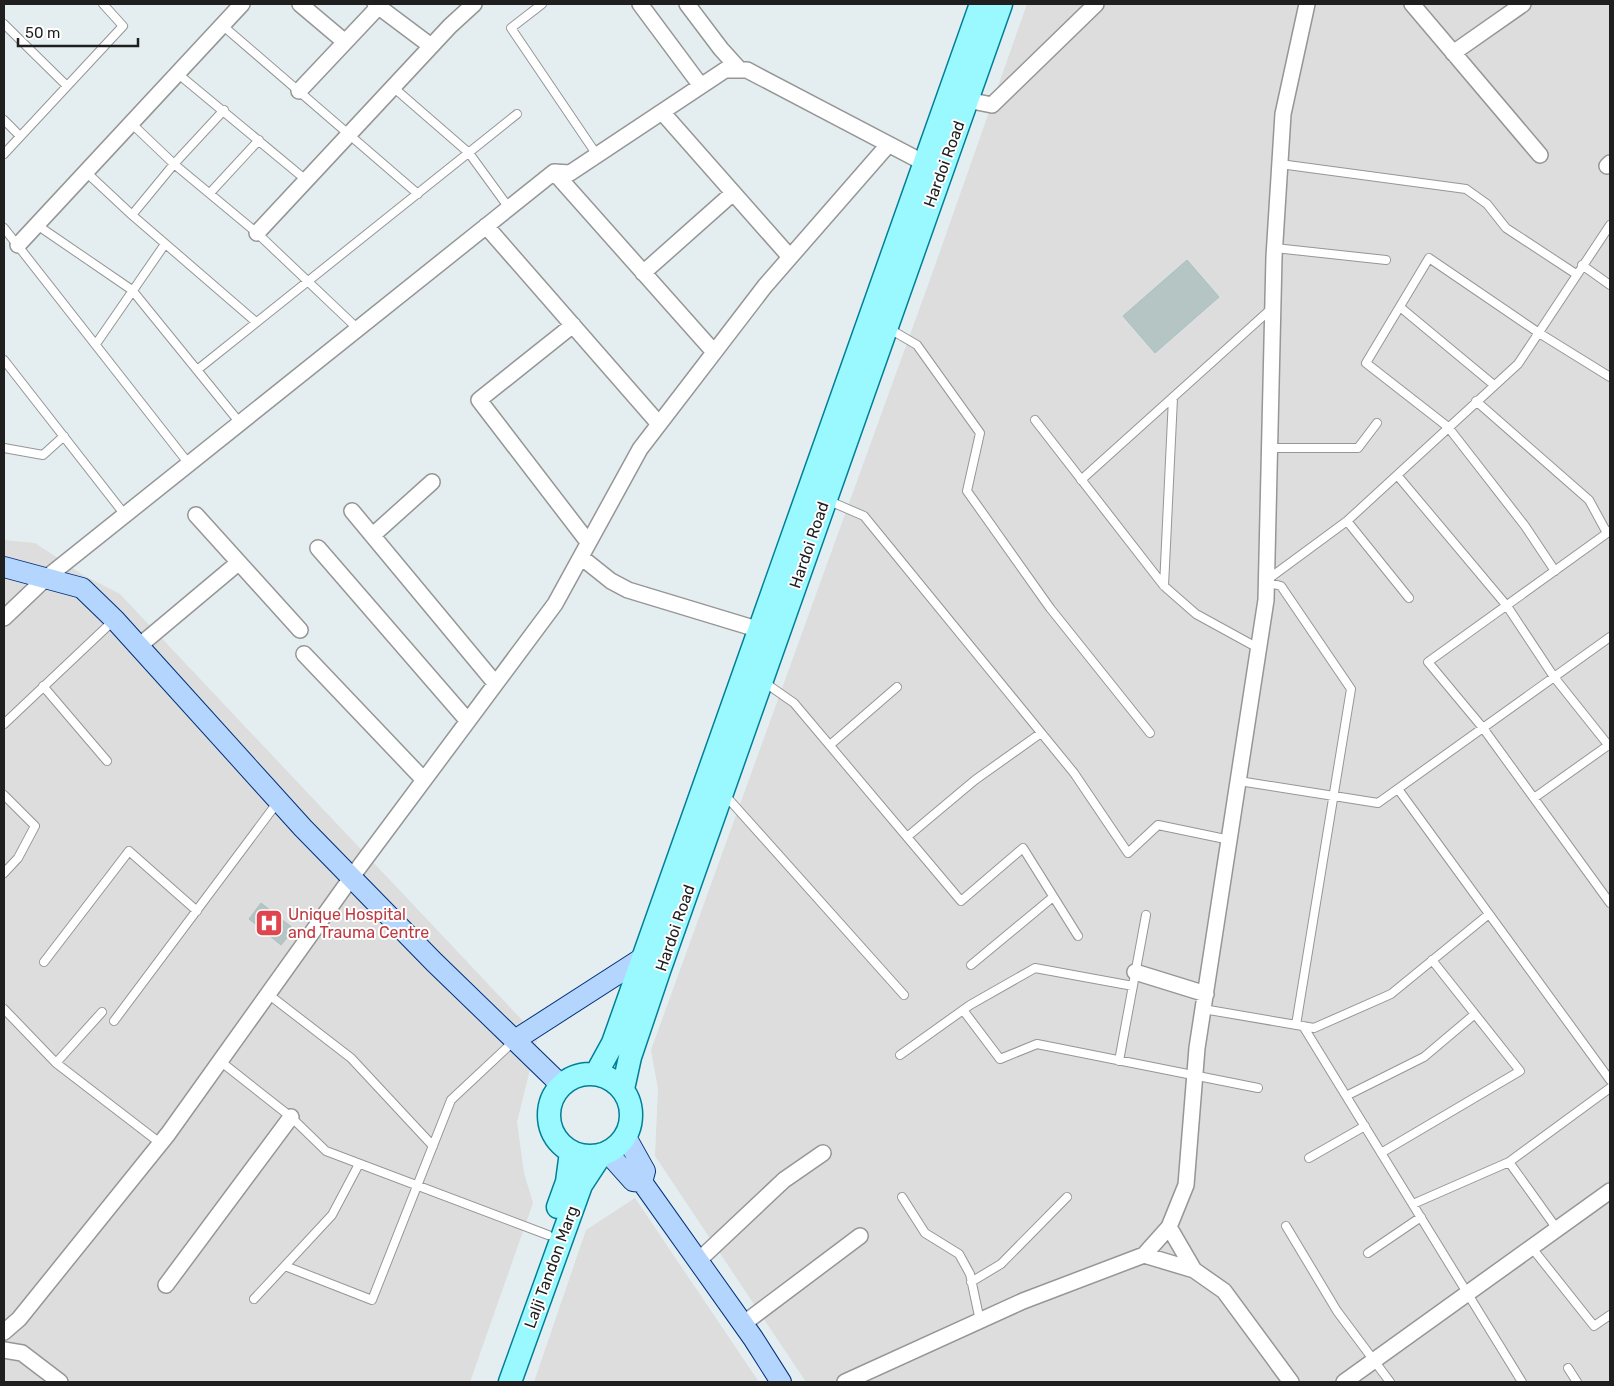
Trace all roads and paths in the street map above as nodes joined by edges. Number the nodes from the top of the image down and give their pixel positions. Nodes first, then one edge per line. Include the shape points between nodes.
1 (103, 4) edge
2 (242, 4) edge
3 (300, 4) edge
4 (474, 4) edge
5 (542, 4) edge
6 (640, 4) edge
7 (687, 4) edge
8 (981, 4) edge
9 (1001, 4) edge
10 (1096, 4) edge
11 (1307, 4) edge
12 (1412, 4) edge
13 (378, 5) edge
14 (1521, 5) edge
15 (4, 24) edge
16 (222, 25) junction
17 (345, 42) junction
18 (431, 46) junction
19 (1452, 53) junction
20 (740, 70) junction
21 (177, 73) junction
22 (67, 86) junction
23 (701, 86) junction
24 (393, 87) junction
25 (299, 91) junction
26 (967, 100) junction
27 (224, 110) junction
28 (662, 112) junction
29 (517, 114) dead end
30 (4, 120) edge
31 (131, 123) junction
32 (350, 134) junction
33 (20, 136) junction
34 (259, 140) junction
35 (888, 145) junction
36 (468, 153) junction
37 (4, 154) edge
38 (597, 155) junction
39 (1540, 155) dead end
40 (174, 164) junction
41 (1280, 164) junction
42 (933, 167) junction
43 (86, 172) junction
44 (554, 172) junction
45 (306, 180) junction
46 (733, 192) junction
47 (210, 193) junction
48 (418, 194) junction
49 (509, 208) junction
50 (132, 215) junction
51 (37, 225) junction
52 (486, 226) junction
53 (1609, 227) edge
54 (257, 232) junction
55 (8, 236) edge
56 (165, 244) junction
57 (1275, 248) junction
58 (790, 257) junction
59 (1386, 260) dead end
60 (1582, 265) junction
61 (643, 273) junction
62 (1576, 274) junction
63 (308, 282) junction
64 (1610, 284) edge
65 (132, 290) junction
66 (1273, 308) junction
67 (1400, 308) junction
68 (256, 322) junction
69 (572, 325) junction
70 (886, 327) junction
71 (358, 330) junction
72 (1538, 332) junction
73 (96, 344) junction
74 (714, 352) junction
75 (4, 360) edge
76 (197, 370) junction
77 (1610, 377) edge
78 (1494, 385) junction
79 (1173, 398) junction
80 (1476, 402) junction
81 (1035, 420) dead end
82 (240, 423) junction
83 (1378, 423) dead end
84 (659, 424) junction
85 (1448, 427) junction
86 (64, 436) junction
87 (4, 448) edge
88 (1269, 448) junction
89 (189, 464) junction
90 (1397, 475) junction
91 (1081, 480) junction
92 (432, 482) dead end
93 (826, 499) junction
94 (352, 511) dead end
95 (126, 515) junction
96 (196, 515) dead end
97 (1347, 521) junction
98 (1609, 532) edge
99 (372, 535) junction
100 (588, 542) junction
101 (318, 548) dead end
102 (580, 557) junction
103 (238, 562) junction
104 (4, 567) edge
105 (1555, 571) junction
106 (46, 578) junction
107 (1266, 582) junction
108 (1164, 586) junction
109 (1410, 598) dead end
110 (1507, 606) junction
111 (4, 618) edge
112 (115, 620) junction
113 (300, 630) dead end
114 (760, 630) junction
115 (1610, 637) edge
116 (139, 646) junction
117 (1258, 648) junction
118 (304, 654) dead end
119 (753, 677) junction
120 (1554, 677) junction
121 (495, 682) junction
122 (43, 686) junction
123 (897, 687) dead end
124 (467, 720) junction
125 (4, 724) edge
126 (1483, 728) junction
127 (1041, 733) junction
128 (1150, 734) dead end
129 (830, 745) junction
130 (1609, 745) edge
131 (107, 761) dead end
132 (423, 779) junction
133 (1239, 781) junction
134 (1398, 789) junction
135 (722, 792) junction
136 (4, 795) edge
137 (1333, 796) junction
138 (1534, 798) junction
139 (278, 802) junction
140 (907, 837) junction
141 (1230, 840) junction
142 (4, 873) edge
143 (351, 878) junction
144 (1053, 897) junction
145 (1610, 903) edge
146 (197, 911) junction
147 (1489, 914) junction
148 (1146, 915) dead end
149 (1078, 936) dead end
150 (654, 959) junction
151 (1432, 960) junction
152 (44, 962) dead end
153 (971, 965) dead end
154 (1134, 979) junction
155 (268, 994) junction
156 (904, 995) dead end
157 (1205, 1002) junction
158 (4, 1009) edge
159 (963, 1010) junction
160 (102, 1012) dead end
161 (1475, 1014) junction
162 (114, 1021) dead end
163 (1300, 1026) junction
164 (515, 1040) junction
165 (900, 1055) dead end
166 (220, 1061) junction
167 (1119, 1061) junction
168 (56, 1063) junction
169 (596, 1074) junction
170 (1195, 1076) junction
171 (1610, 1080) edge
172 (562, 1086) junction
173 (1258, 1088) dead end
174 (1610, 1088) edge
175 (623, 1089) junction
176 (1346, 1096) junction
177 (291, 1117) junction
178 (1365, 1126) junction
179 (626, 1136) junction
180 (160, 1143) junction
181 (433, 1146) junction
182 (570, 1152) junction
183 (823, 1153) dead end
184 (1381, 1153) junction
185 (604, 1155) junction
186 (1309, 1158) dead end
187 (1509, 1162) junction
188 (359, 1164) junction
189 (642, 1182) junction
190 (417, 1186) junction
191 (1610, 1191) edge
192 (902, 1197) dead end
193 (1067, 1197) dead end
194 (1413, 1204) junction
195 (1421, 1217) junction
196 (1169, 1226) junction
197 (1286, 1226) dead end
198 (1557, 1229) junction
199 (548, 1235) junction
200 (860, 1236) dead end
201 (1532, 1248) junction
202 (1368, 1253) dead end
203 (1144, 1254) junction
204 (698, 1261) junction
205 (285, 1266) junction
206 (1194, 1270) junction
207 (971, 1282) junction
208 (166, 1285) dead end
209 (1468, 1294) junction
210 (254, 1299) dead end
211 (1610, 1315) edge
212 (980, 1321) junction
213 (743, 1324) junction
214 (4, 1332) edge
215 (4, 1350) edge
216 (1373, 1361) junction
217 (1568, 1368) dead end
218 (60, 1382) edge
219 (497, 1382) edge
220 (510, 1382) edge
221 (781, 1382) edge
222 (845, 1382) edge
223 (1291, 1382) edge
224 (1344, 1382) edge
225 (1390, 1382) edge
226 (1522, 1382) edge
227 (1578, 1382) edge

1 - 22 lane via 122,26
2 - 16 street
3 - 17 street
4 - 18 street
5 - 38 lane via 511,28
6 - 23 street
7 - 20 street
8 - 42 main road, Hardoi Road
9 - 26 main road, Hardoi Road
10 - 26 street via 992,105
11 - 41 street via 1283,114
12 - 19 street
13 - 17 street
13 - 18 street
14 - 19 street
15 - 22 lane
16 - 21 street
16 - 25 lane
17 - 25 street
18 - 24 street
19 - 39 street
20 - 23 street via 725,70
20 - 35 street via 747,70
21 - 27 lane
21 - 31 street
22 - 33 lane
23 - 28 street
24 - 32 street
24 - 36 lane
25 - 32 lane
26 - 42 main road, Hardoi Road
27 - 34 lane
27 - 40 lane
28 - 38 street
28 - 46 street
29 - 36 lane
30 - 33 lane
31 - 40 lane
31 - 43 street
32 - 45 street
32 - 48 lane
33 - 37 lane
34 - 45 lane
34 - 47 lane
35 - 42 street
35 - 58 street
36 - 48 lane
36 - 49 lane
38 - 44 street via 570,173
40 - 47 lane
40 - 50 lane
41 - 57 street
41 - 62 lane via 1466,189 1487,204 1506,228
42 - 70 main road, Hardoi Road
42 - 114 main road, Hardoi Road
43 - 50 lane
43 - 51 street
44 - 49 street
44 - 61 street
45 - 54 street
46 - 58 street
46 - 61 street
47 - 54 lane
48 - 63 lane
49 - 52 street
50 - 56 lane
51 - 55 street
51 - 65 lane
52 - 69 street
52 - 71 street
53 - 60 lane
54 - 63 lane
55 - 73 lane
56 - 65 lane
56 - 68 lane
57 - 59 lane
57 - 66 street
58 - 74 street
60 - 62 lane
60 - 64 lane
61 - 74 street
62 - 72 lane
63 - 68 lane
63 - 71 lane
65 - 73 lane
65 - 76 lane
66 - 79 lane
66 - 88 street
67 - 72 lane via 1430,258
67 - 78 lane
67 - 85 lane via 1366,363
68 - 76 lane
69 - 84 street
69 - 100 street via 479,400
70 - 93 main road, Hardoi Road
70 - 128 lane via 917,345 980,433 967,491 1050,608
71 - 82 street
72 - 77 lane
72 - 78 lane via 1518,364
73 - 89 lane
74 - 84 street
75 - 86 lane
76 - 82 lane
78 - 80 lane
79 - 91 lane
79 - 108 lane
80 - 85 lane
80 - 98 lane via 1589,500
81 - 91 lane
82 - 89 street
83 - 88 lane via 1358,448
84 - 100 street via 640,450
85 - 90 lane
85 - 105 lane via 1525,526
86 - 87 lane via 43,455
86 - 95 lane
88 - 107 street
89 - 95 street
90 - 97 lane
90 - 110 lane
91 - 108 lane
92 - 99 street
93 - 119 main road, Hardoi Road
93 - 127 lane via 864,516
94 - 99 street
95 - 106 street
96 - 103 street
97 - 107 lane
97 - 109 lane
98 - 105 lane
99 - 121 street
100 - 102 street
101 - 124 street
102 - 114 street via 628,590
102 - 121 street via 555,604
103 - 113 street
103 - 116 street
104 - 106 street
105 - 110 lane
106 - 111 street
106 - 112 street via 82,588
107 - 117 street
107 - 137 lane via 1281,586 1351,689
108 - 117 lane via 1196,614
110 - 120 lane
110 - 126 lane via 1428,662
112 - 116 street
112 - 122 lane
114 - 119 main road, Hardoi Road
115 - 120 lane
116 - 139 street
117 - 133 street
118 - 132 street
119 - 129 lane via 794,703
119 - 135 main road, Hardoi Road
119 - 150 main road, Hardoi Road
120 - 126 lane
120 - 130 lane
121 - 124 street
122 - 125 lane
122 - 131 lane
123 - 129 lane
124 - 132 street
126 - 134 lane
126 - 138 lane
127 - 140 lane via 975,780
127 - 141 lane via 1074,773 1128,853 1158,825
129 - 140 lane
130 - 138 lane
132 - 143 street
133 - 137 lane
133 - 141 street
134 - 137 lane via 1378,803
134 - 147 lane
135 - 150 main road, Hardoi Road
135 - 156 lane
136 - 142 lane via 35,826 18,858
137 - 163 lane
138 - 145 lane
139 - 143 street
139 - 146 lane
140 - 144 lane via 961,901 1023,848
141 - 157 street
143 - 155 street
143 - 164 street
144 - 149 lane
144 - 153 lane
146 - 152 lane via 129,851
146 - 162 lane
147 - 151 lane
147 - 171 lane
148 - 154 lane
150 - 164 street
150 - 169 main road, Hardoi Road
150 - 175 main road, Hardoi Road
151 - 161 lane
151 - 163 lane via 1391,994 1314,1028
154 - 157 street
154 - 159 lane via 1035,968
154 - 167 lane
155 - 166 street
155 - 181 lane via 351,1058
157 - 163 lane
157 - 170 street
158 - 168 lane
159 - 165 lane
159 - 167 lane via 1000,1058 1036,1044
160 - 168 lane
161 - 176 lane via 1424,1057
161 - 184 lane via 1520,1071
163 - 176 lane
164 - 172 street
164 - 181 lane via 452,1100
166 - 177 lane
166 - 180 street
167 - 170 lane
168 - 180 lane
169 - 172 main road via 580,1074
169 - 175 main road via 612,1079
170 - 173 lane
170 - 196 street via 1186,1185
172 - 182 main road via 555,1094 549,1111 550,1126 556,1140
174 - 187 lane
175 - 179 main road via 631,1105 631,1124
176 - 178 lane
177 - 188 lane via 326,1151
177 - 208 street
178 - 184 lane
178 - 186 lane
179 - 185 main road
179 - 189 street via 645,1171
180 - 214 street via 19,1319
181 - 190 lane
182 - 185 main road via 585,1157
182 - 199 main road, Lalji Tandon Marg via 567,1182
183 - 204 street via 784,1180
184 - 194 lane
185 - 189 street via 633,1181
185 - 220 main road, Lalji Tandon Marg via 581,1185
187 - 194 lane
187 - 198 lane
188 - 190 lane
188 - 205 lane via 332,1215
189 - 204 street
190 - 199 lane
190 - 205 lane via 372,1300
191 - 198 street
192 - 207 lane via 925,1233 959,1254
193 - 207 lane via 1001,1264
194 - 195 lane
195 - 202 lane
195 - 209 lane
196 - 203 street
196 - 206 street
197 - 216 lane via 1336,1311
198 - 201 street
199 - 219 main road, Lalji Tandon Marg
200 - 213 street
201 - 209 street
201 - 211 lane via 1594,1326
203 - 206 street
203 - 212 street
204 - 213 street
205 - 210 lane
206 - 223 street via 1224,1291
207 - 212 lane
209 - 216 street
209 - 226 lane
212 - 222 street
213 - 221 street
215 - 218 street via 22,1353
216 - 224 street
216 - 225 lane
217 - 227 lane

